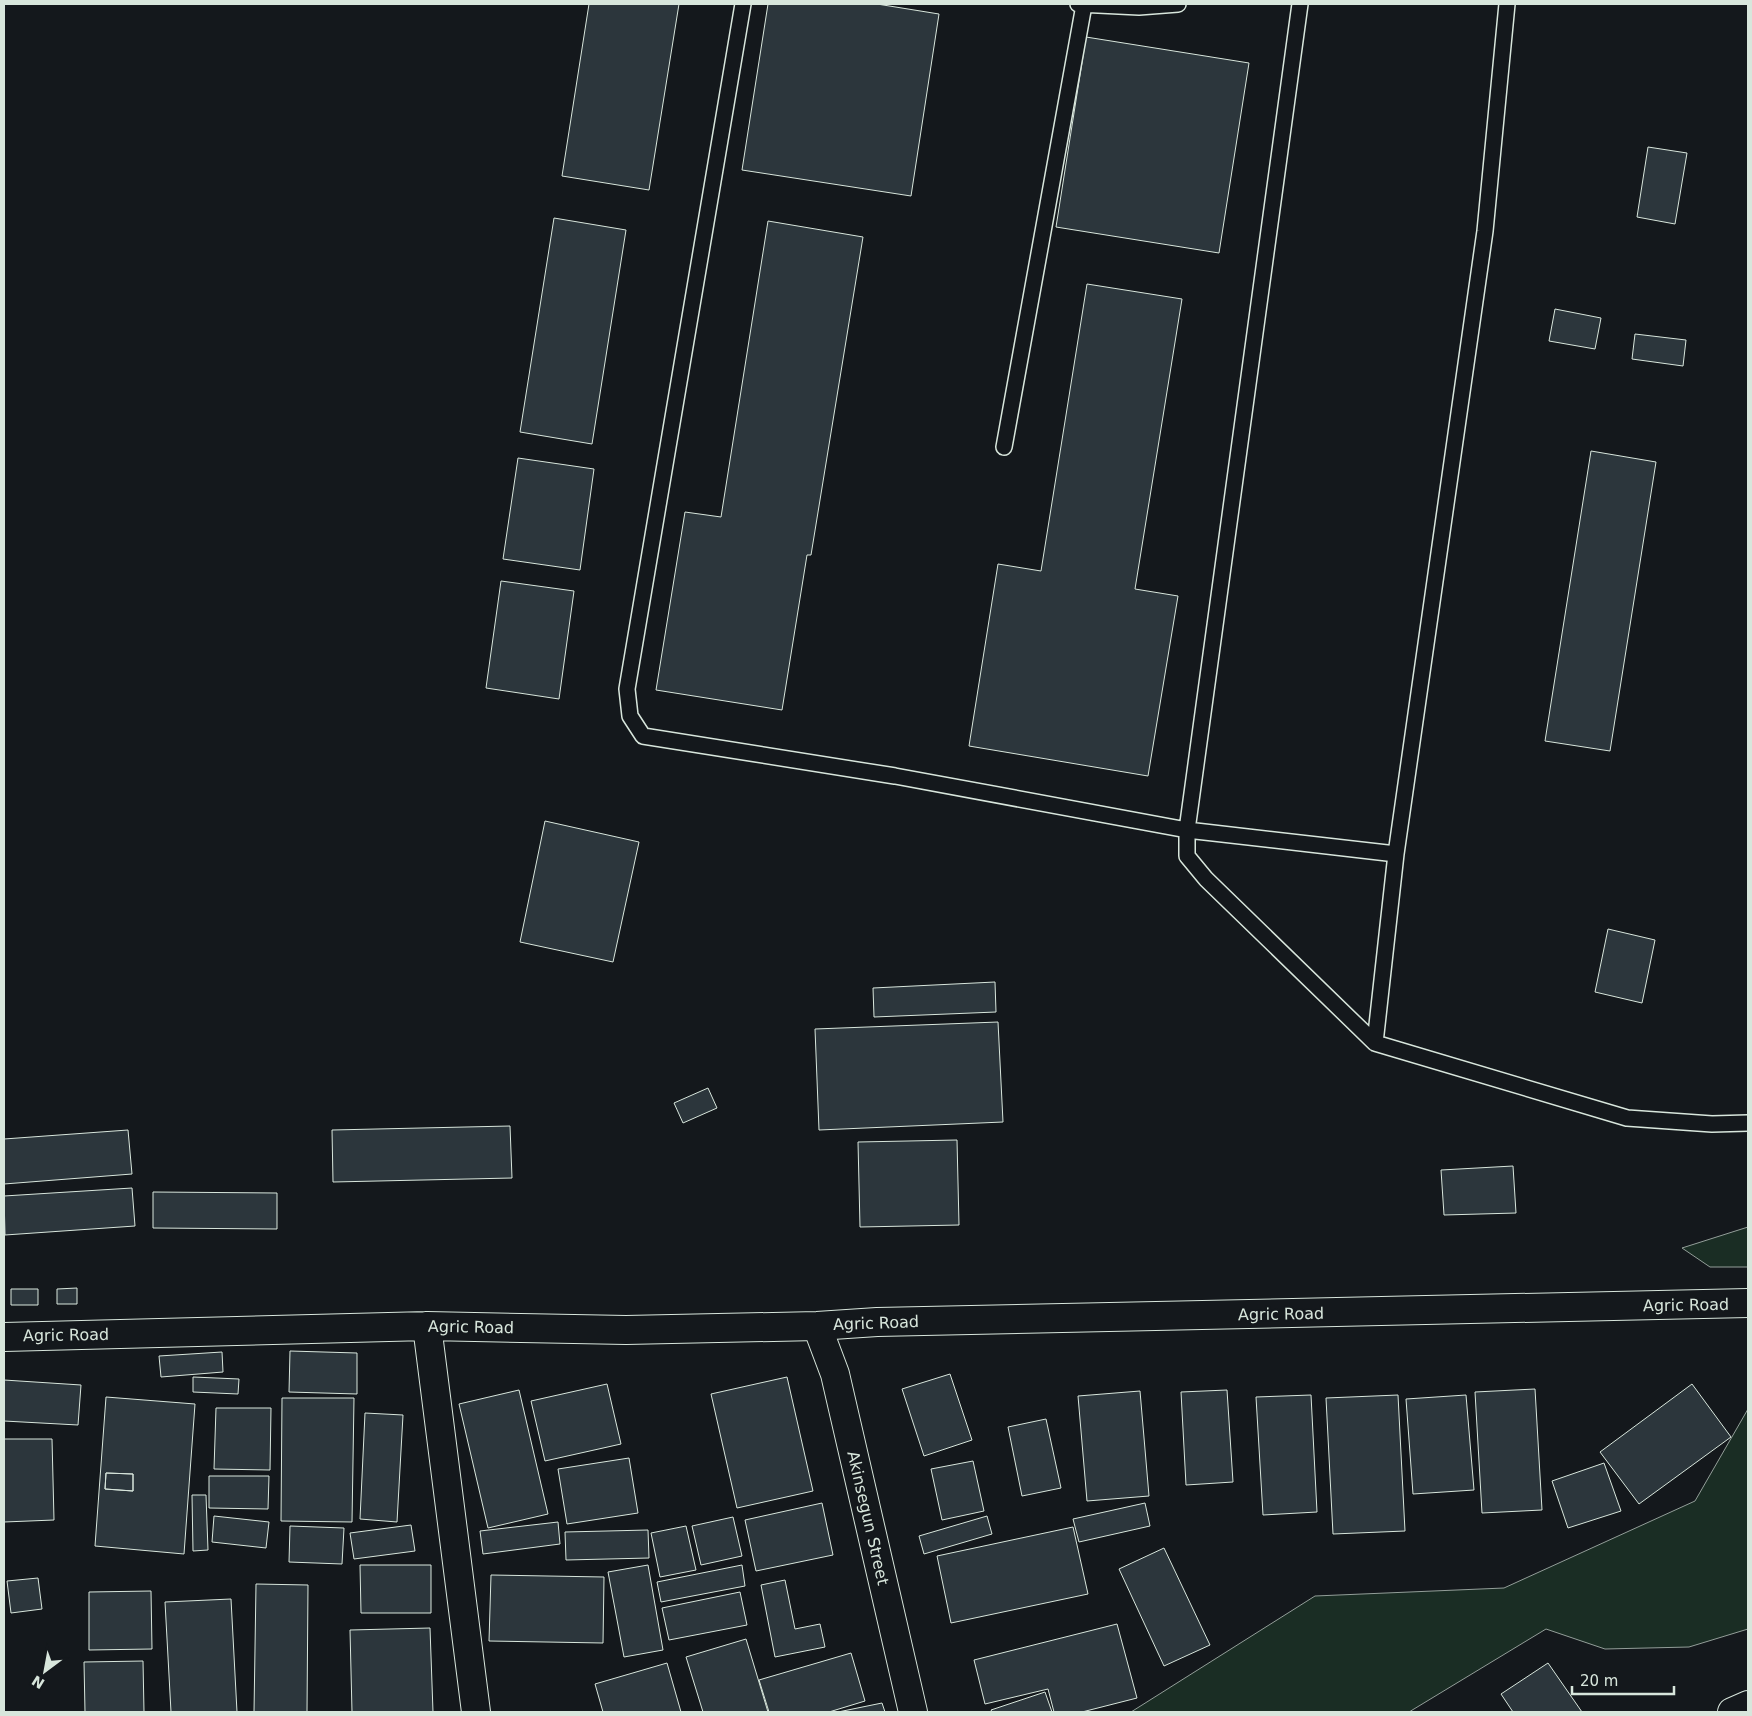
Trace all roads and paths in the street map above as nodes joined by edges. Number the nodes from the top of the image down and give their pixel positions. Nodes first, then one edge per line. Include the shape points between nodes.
1 (743, 4) edge
2 (1081, 4) edge
3 (1178, 4) edge
4 (1300, 4) edge
5 (1507, 4) edge
6 (1004, 447) dead end
7 (1187, 830) junction
8 (1396, 854) junction
9 (1375, 1043) junction
10 (1748, 1123) edge
11 (1748, 1303) edge
12 (427, 1326) junction
13 (817, 1326) junction
14 (4, 1337) edge
15 (1748, 1705) edge
16 (476, 1712) edge
17 (913, 1712) edge
18 (1732, 1712) edge

1 - 7 lane via 627,689 630,716 643,736 895,776
2 - 3 lane via 1139,7
2 - 6 lane
4 - 7 lane
5 - 8 lane via 1485,231
7 - 8 lane
7 - 9 lane via 1187,856 1206,880
8 - 9 lane
9 - 10 lane via 1627,1118
11 - 13 street, Agric Road
12 - 13 street, Agric Road via 626,1330
12 - 14 street, Agric Road
12 - 16 street
13 - 17 street, Akinsegun Street via 835,1374
15 - 18 street

